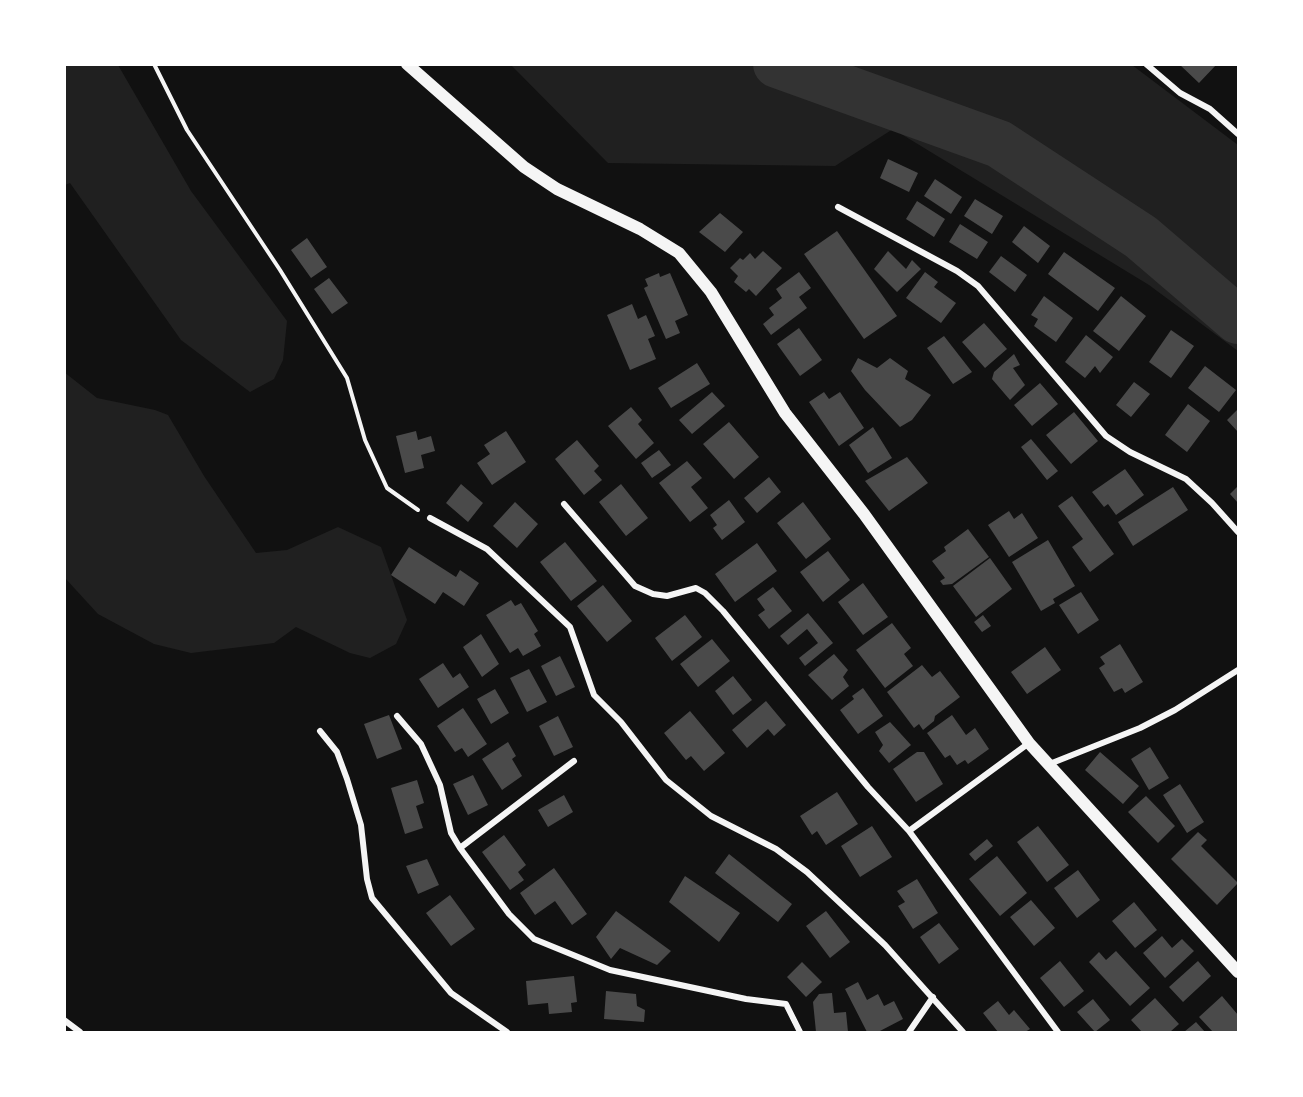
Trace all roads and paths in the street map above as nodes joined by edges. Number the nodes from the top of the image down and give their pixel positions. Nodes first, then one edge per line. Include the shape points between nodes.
1 (154, 64) edge
2 (407, 64) edge
3 (1146, 64) edge
4 (1239, 134) edge
5 (838, 207) dead end
6 (564, 504) dead end
7 (430, 518) joint
8 (1239, 532) edge
9 (1239, 670) edge
10 (397, 716) dead end
11 (320, 731) dead end
12 (1029, 743) junction
13 (574, 761) dead end
14 (1047, 765) junction
15 (909, 831) junction
16 (460, 848) junction
17 (1239, 972) edge
18 (933, 997) junction
19 (64, 1020) edge
20 (80, 1032) edge
21 (507, 1032) edge
22 (801, 1032) edge
23 (909, 1032) edge
24 (963, 1032) edge
25 (1058, 1032) edge

1 - 7 path via 187,130 347,378 365,440 387,488
2 - 12 main road via 524,167 557,189 640,229 679,253 711,292 785,413 864,514
3 - 4 street
5 - 8 street via 978,286 1106,436 1186,479
6 - 15 street via 635,586 667,596 696,588 705,593
7 - 18 street via 487,549 570,627 594,695 621,722 666,780 711,816 776,849 807,872 885,945
9 - 14 street via 1140,728
10 - 16 street via 421,744 440,785 451,833
11 - 21 street via 337,752 347,778 361,825 372,898 451,993
12 - 14 main road
12 - 15 street
13 - 16 street
14 - 17 main road
15 - 25 street
16 - 22 street via 509,914 534,939 610,970 786,1004
18 - 23 street
18 - 24 street
19 - 20 street

